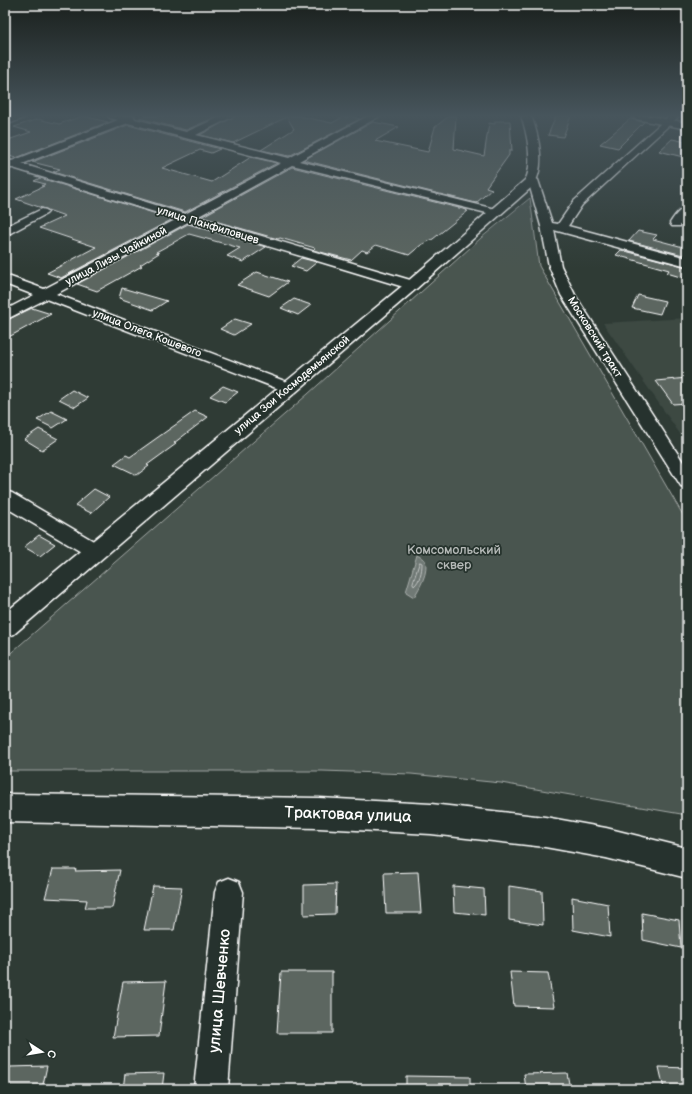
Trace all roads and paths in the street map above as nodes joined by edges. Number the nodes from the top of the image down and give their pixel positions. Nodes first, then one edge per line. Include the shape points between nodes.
1 (18, 167) edge
2 (282, 167) edge
3 (312, 167) edge
4 (535, 167) edge
5 (618, 167) edge
6 (533, 180) junction
7 (687, 210) edge
8 (42, 212) dead end
9 (495, 212) junction
10 (187, 218) junction
11 (676, 223) dead end
12 (554, 227) junction
13 (5, 232) edge
14 (687, 262) edge
15 (5, 279) edge
16 (412, 285) junction
17 (46, 294) junction
18 (5, 316) edge
19 (289, 388) junction
20 (687, 482) edge
21 (5, 498) edge
22 (94, 551) junction
23 (5, 627) edge
24 (5, 808) edge
25 (687, 863) edge
26 (229, 892) dead end
27 (211, 1089) edge

1 - 10 street, улица Панфиловцев
2 - 10 street, улица Лизы Чайкиной
3 - 9 street
4 - 6 main road
5 - 12 street
6 - 9 main road, улица Зои Космодемьянской
6 - 12 street, Московский тракт
7 - 11 street
8 - 13 street
9 - 16 main road, улица Зои Космодемьянской
10 - 16 street, улица Панфиловцев
10 - 17 street, улица Лизы Чайкиной
12 - 14 street
12 - 20 street, Московский тракт via 555,266 568,295
15 - 17 street, улица Олега Кошевого
16 - 19 main road, улица Зои Космодемьянской
17 - 18 street, улица Лизы Чайкиной
17 - 19 street, улица Олега Кошевого
19 - 22 main road, улица Зои Космодемьянской
21 - 22 street
22 - 23 main road, улица Зои Космодемьянской
24 - 25 main road, Трактовая улица via 318,813 431,819 545,832 606,843
26 - 27 street, улица Шевченко

